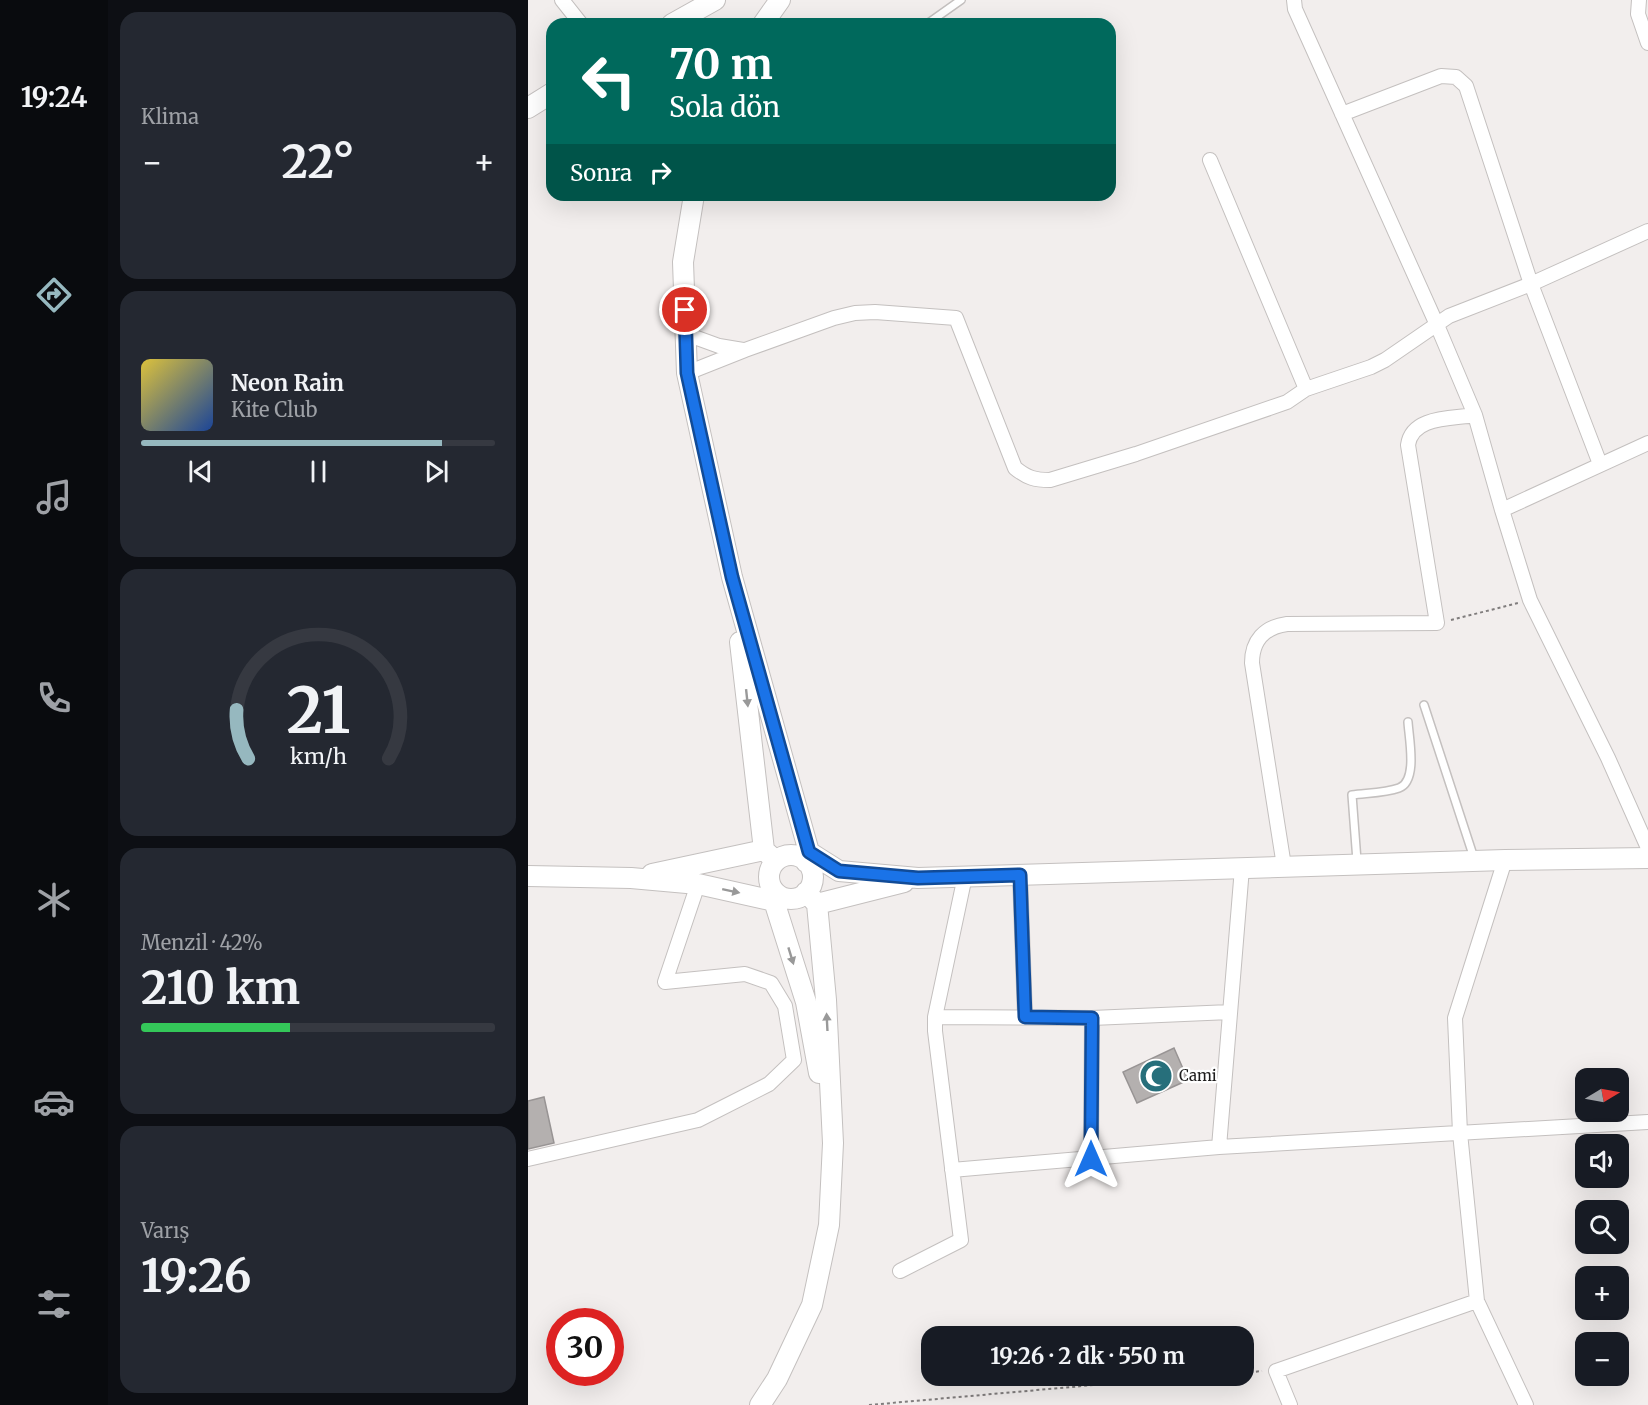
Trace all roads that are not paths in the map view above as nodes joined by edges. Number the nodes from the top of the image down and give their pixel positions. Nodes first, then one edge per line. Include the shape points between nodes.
1 (562, 0) edge
2 (780, 0) edge
3 (961, 0) edge
4 (1294, 0) edge
5 (1639, 0) edge
6 (705, 2) edge
7 (576, 18) edge
8 (681, 18) edge
9 (767, 18) edge
10 (936, 18) edge
11 (1648, 43) edge
12 (546, 97) edge
13 (528, 108) edge
14 (1342, 114) junction
15 (1210, 160) dead end
16 (693, 201) edge
17 (1648, 231) edge
18 (1531, 284) junction
19 (1437, 325) junction
20 (686, 334) junction
21 (745, 350) junction
22 (687, 373) junction
23 (1306, 389) junction
24 (1474, 415) junction
25 (1648, 443) edge
26 (1600, 465) junction
27 (1502, 510) junction
28 (732, 577) junction
29 (1424, 705) dead end
30 (1408, 722) dead end
31 (1648, 848) edge
32 (770, 856) junction
33 (808, 857) junction
34 (1648, 858) edge
35 (1505, 860) junction
36 (1475, 861) junction
37 (1357, 864) junction
38 (1284, 866) junction
39 (1242, 868) junction
40 (1020, 875) junction
41 (528, 876) edge
42 (965, 876) junction
43 (631, 878) junction
44 (918, 878) junction
45 (698, 884) junction
46 (776, 897) junction
47 (811, 898) junction
48 (1230, 1012) junction
49 (935, 1017) junction
50 (1025, 1017) junction
51 (1092, 1018) junction
52 (1648, 1122) edge
53 (1460, 1133) junction
54 (833, 1143) junction
55 (1219, 1147) junction
56 (528, 1159) edge
57 (1091, 1159) junction
58 (952, 1170) junction
59 (900, 1271) dead end
60 (1477, 1301) junction
61 (760, 1405) edge
62 (1290, 1405) edge
63 (1526, 1405) edge

1 - 7 street
2 - 9 street
3 - 10 lane
4 - 14 street
5 - 11 street via 1638,14
6 - 8 street
12 - 13 street
14 - 18 street via 1441,76 1461,80
14 - 19 street
15 - 23 street
16 - 20 street via 684,262
17 - 18 street
18 - 19 street via 1449,316
18 - 26 street
19 - 23 street via 1371,367
19 - 24 street
20 - 21 street via 713,345
20 - 22 street
21 - 22 street
21 - 23 street via 855,313 956,318 1015,468 1036,480 1050,480 1136,454 1287,402
22 - 28 street
24 - 27 street
24 - 38 street via 1424,423 1409,438 1437,624 1287,624 1267,630 1256,643 1252,663
25 - 26 street
26 - 27 street
27 - 31 street via 1530,600
28 -> 32 street
28 - 33 street
29 - 36 lane
30 - 37 lane via 1411,767 1407,781 1398,788 1352,795
32 - 33 street
32 - 43 street
32 - 46 street via 770,880
33 - 44 street via 839,871
33 - 47 street
34 - 35 street
35 - 36 street
35 - 53 street via 1455,1018
36 - 37 street
37 - 38 street
38 - 39 street
39 - 40 street
39 - 48 street
40 - 42 street
40 - 50 street
41 - 43 street
42 - 44 street
42 - 49 street
43 - 45 street
44 - 47 street
45 -> 46 street
45 - 56 street via 665,982 745,974 771,983 785,1006 794,1060 770,1084 698,1120
46 - 47 street
46 -> 54 street via 806,1002
54 -> 47 street via 826,1000
48 - 51 street
48 - 55 street
49 - 50 street
49 - 58 street
50 - 51 street
51 - 57 street
52 - 53 street
53 - 55 street
53 - 60 street
54 - 61 street via 828,1225 812,1305 777,1379
55 - 57 street
57 - 58 street
58 - 59 street via 961,1240
60 - 62 street via 1276,1371
60 - 63 street

